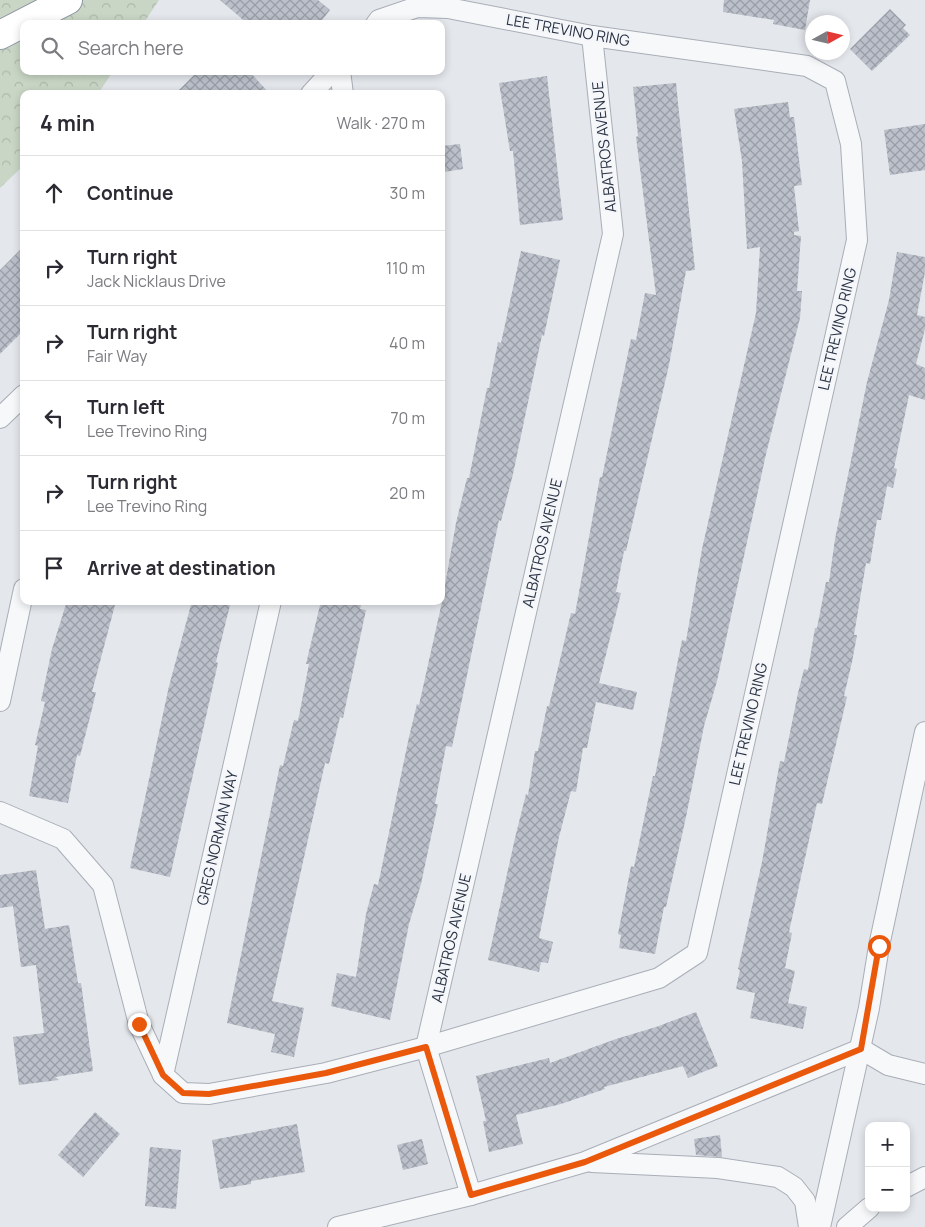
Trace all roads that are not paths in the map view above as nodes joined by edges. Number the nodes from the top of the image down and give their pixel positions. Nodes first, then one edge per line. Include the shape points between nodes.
1 (68, 0) edge
2 (29, 20) edge
3 (380, 20) edge
4 (20, 25) edge
5 (0, 35) edge
6 (592, 36) junction
7 (328, 75) edge
8 (341, 75) edge
9 (314, 90) edge
10 (342, 90) edge
11 (20, 399) edge
12 (0, 418) edge
13 (21, 605) edge
14 (270, 605) edge
15 (0, 701) edge
16 (925, 732) edge
17 (0, 812) edge
18 (426, 1047) junction
19 (861, 1049) junction
20 (925, 1074) edge
21 (163, 1075) junction
22 (585, 1162) junction
23 (925, 1177) edge
24 (910, 1186) edge
25 (471, 1195) junction
26 (865, 1211) edge
27 (338, 1227) edge
28 (809, 1227) edge
29 (820, 1227) edge
30 (847, 1227) edge

1 - 2 highway
3 - 6 street, LEE TREVINO RING via 417,7 448,8
4 - 5 highway
6 - 18 street, ALBATROS AVENUE via 613,234
6 - 18 street, LEE TREVINO RING via 807,66 835,82 851,144 857,240 697,953 659,978
7 - 9 street
8 - 10 street
11 - 12 street
13 - 15 street
14 - 21 street, GREG NORMAN WAY
16 - 19 street via 879,946
17 - 21 street, LEE TREVINO RING via 63,839 103,885 139,1024
18 - 21 street, LEE TREVINO RING via 326,1073 209,1094 183,1093
18 - 25 street
19 - 20 street via 888,1065
19 - 22 street
19 - 29 street
22 - 25 street
22 - 28 street via 718,1168 778,1177 794,1187 805,1201
23 - 24 street
25 - 27 street
26 - 30 street

